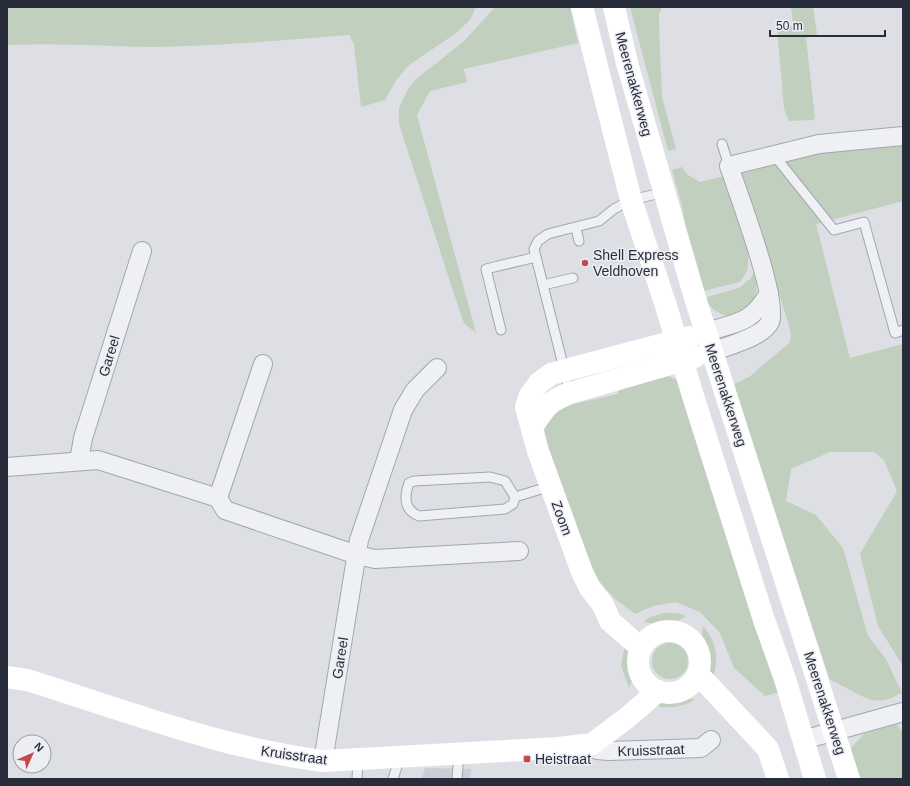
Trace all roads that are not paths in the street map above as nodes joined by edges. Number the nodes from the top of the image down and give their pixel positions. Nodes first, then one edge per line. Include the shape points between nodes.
1 (582, 7) edge
2 (614, 7) edge
3 (903, 136) edge
4 (722, 144) dead end
5 (774, 155) junction
6 (730, 166) junction
7 (665, 192) junction
8 (631, 200) junction
9 (576, 228) junction
10 (579, 241) dead end
11 (142, 250) dead end
12 (536, 257) junction
13 (573, 278) dead end
14 (543, 285) junction
15 (501, 330) dead end
16 (903, 330) edge
17 (709, 342) junction
18 (679, 350) junction
19 (263, 364) dead end
20 (437, 368) dead end
21 (564, 369) junction
22 (570, 393) junction
23 (532, 427) junction
24 (79, 461) junction
25 (7, 467) edge
26 (550, 486) junction
27 (515, 497) junction
28 (218, 498) junction
29 (519, 551) dead end
30 (357, 555) junction
31 (646, 642) junction
32 (7, 677) edge
33 (694, 680) junction
34 (650, 684) junction
35 (903, 712) edge
36 (833, 732) junction
37 (599, 738) junction
38 (711, 740) dead end
39 (803, 740) junction
40 (459, 753) junction
41 (400, 757) junction
42 (323, 761) junction
43 (357, 769) edge
44 (393, 779) edge
45 (457, 779) edge
46 (778, 779) edge
47 (815, 779) edge
48 (849, 779) edge

1 - 8 street
2 - 7 street, Meerenakkerweg via 627,63
3 - 5 street via 819,144
4 - 6 lane
5 - 6 street
5 - 16 lane via 834,230 864,222 895,333
6 - 17 street via 769,293 772,311 770,322 762,332
7 - 8 lane
7 - 17 street, Meerenakkerweg
8 - 9 lane via 614,208 599,221
8 - 18 street
9 - 10 lane
9 - 12 lane via 548,234 538,241 534,249
11 - 24 street, Gareel via 83,438
12 - 14 lane
12 - 15 lane via 486,269
13 - 14 lane
14 - 21 lane
17 - 18 street
17 - 36 street, Meerenakkerweg
18 - 21 street, Zoom
18 - 22 street
18 - 39 street
19 - 28 street
20 - 30 street, Gareel via 415,390 403,410 359,540
21 - 22 lane
21 - 23 street, Zoom via 539,382 530,395 526,407
22 - 23 street via 547,404
23 - 26 street, Zoom
24 - 25 street
24 - 28 street via 98,460
26 - 27 lane
26 - 31 street, Zoom via 582,572 610,621
27 - 27 lane via 505,481 490,477 414,481 409,483 407,489 407,508 410,513 419,516 505,509 513,504
28 - 30 street via 225,510
29 - 30 street via 375,559
30 - 42 street, Gareel
31 - 33 street via 660,631 680,632 689,637 700,654 701,664
31 - 34 street via 638,663
32 - 42 street, Kruisstraat via 27,680 242,748
33 - 34 street via 680,691 669,693
33 - 46 street via 746,725 768,749
34 - 37 street, Kruisstraat via 632,697
35 - 36 street
36 - 39 street
36 - 48 street, Meerenakkerweg
37 - 38 street, Kruisstraat via 597,750 609,752 700,748
37 - 40 street, Kruisstraat via 558,748
39 - 47 street
40 - 41 street, Kruisstraat
40 - 45 lane
41 - 43 street, Kruisstraat
41 - 44 lane
42 - 43 street, Kruisstraat

